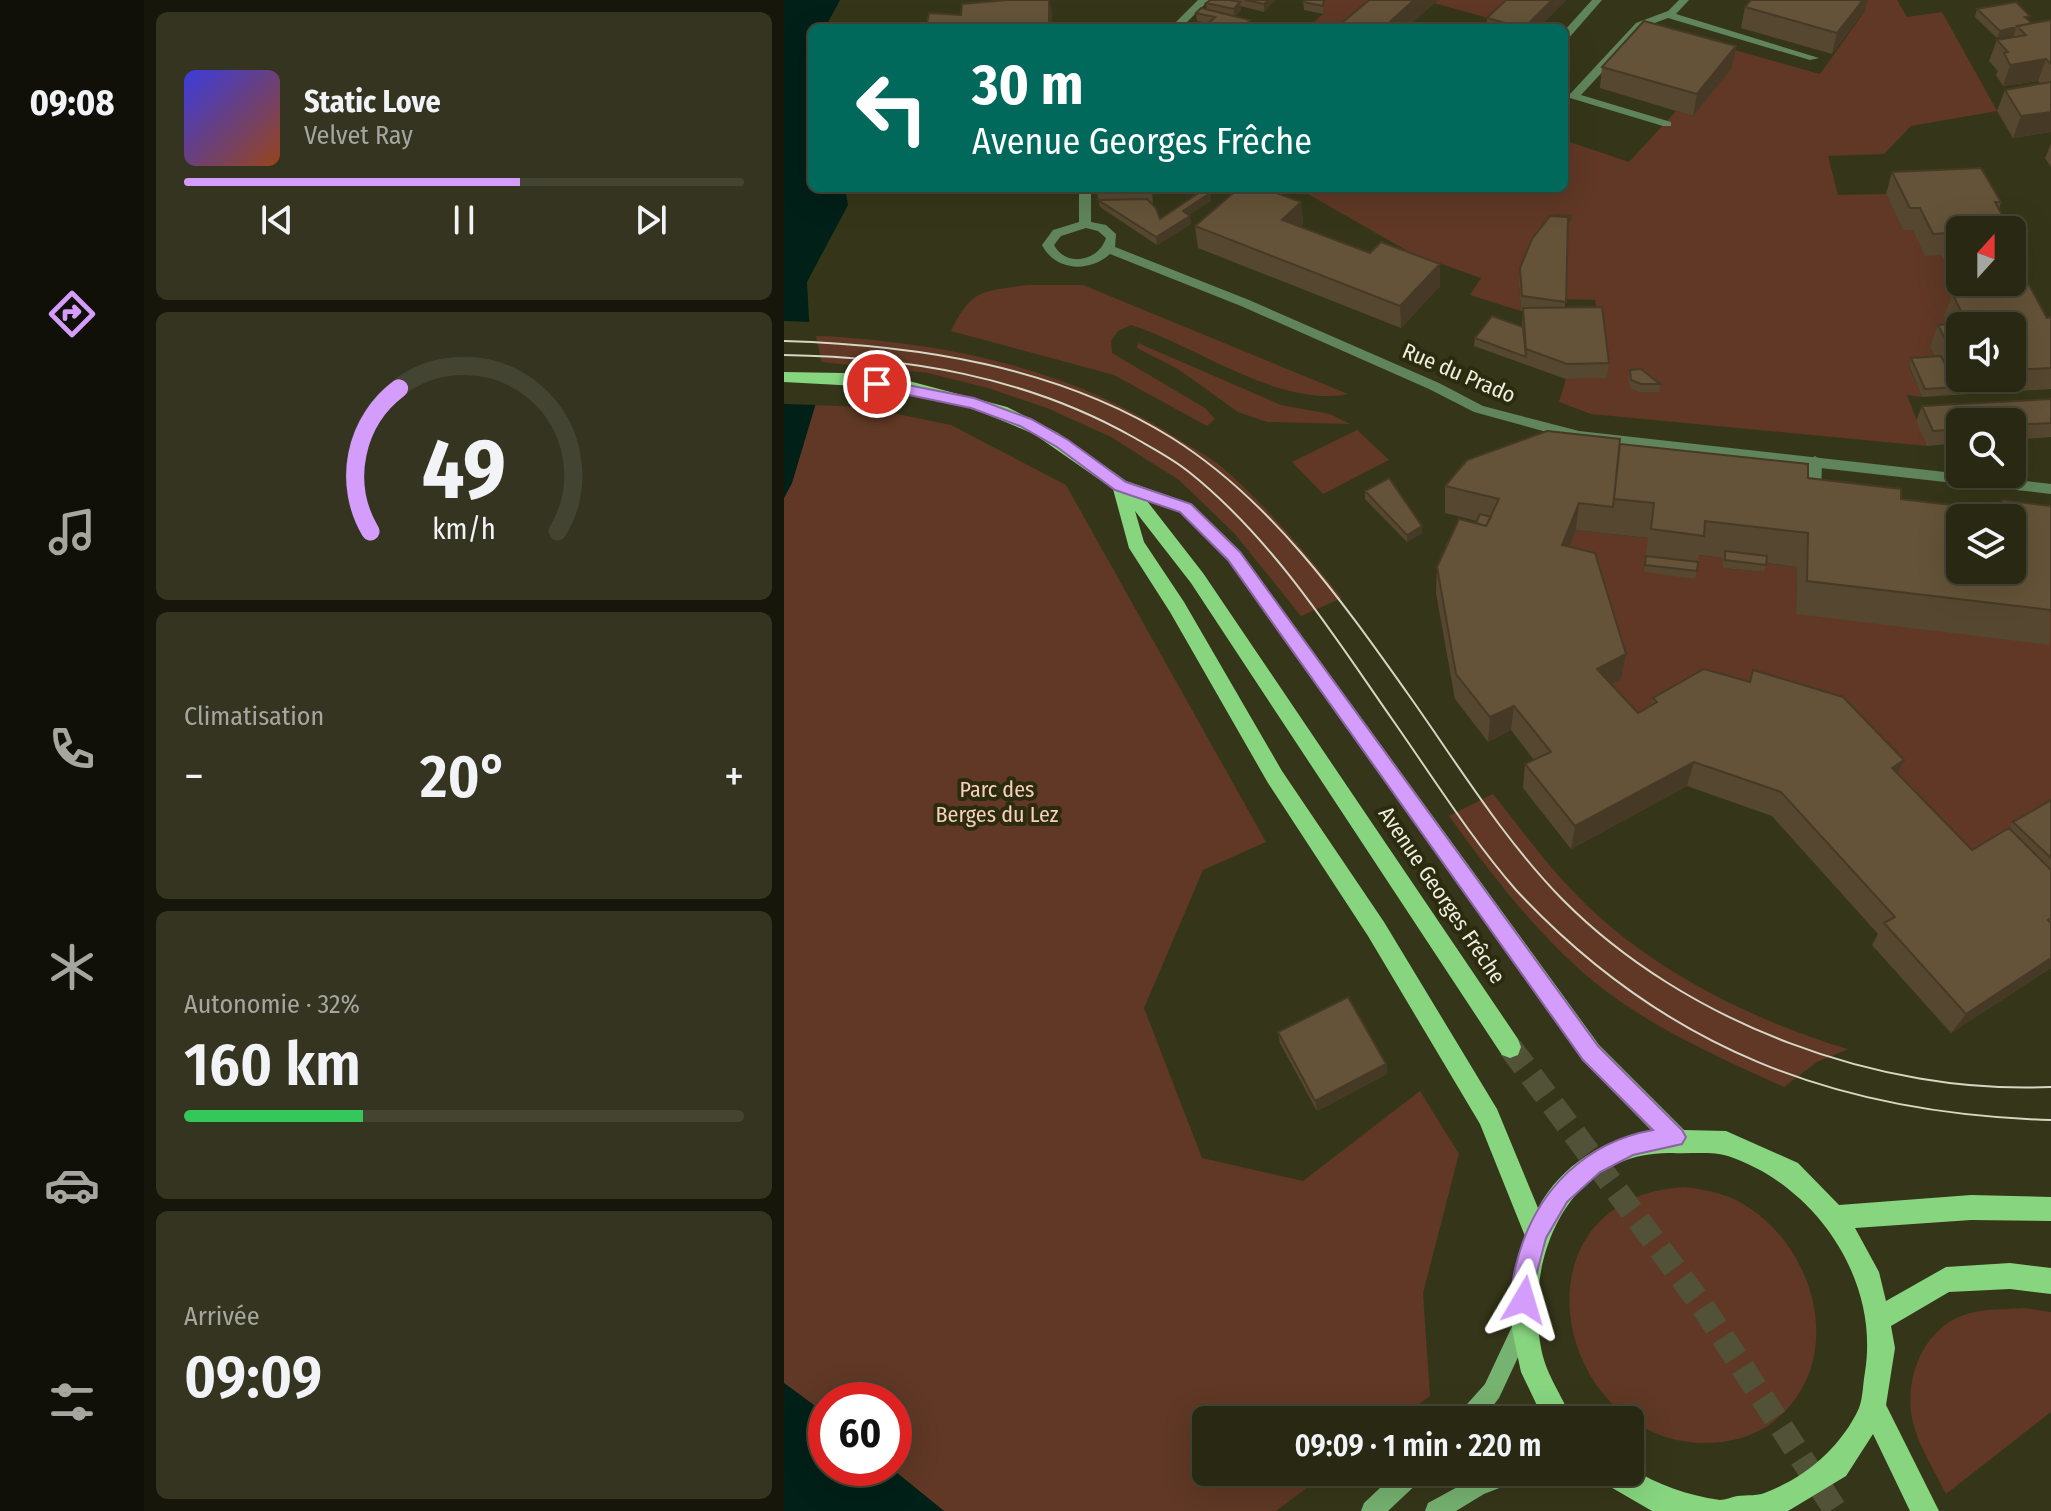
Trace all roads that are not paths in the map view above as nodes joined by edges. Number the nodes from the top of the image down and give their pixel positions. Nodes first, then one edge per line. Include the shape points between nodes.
1 (1204, 0) edge
2 (1597, 0) edge
3 (1684, 0) edge
4 (1668, 15) junction
5 (1179, 24) edge
6 (1568, 33) edge
7 (1814, 58) edge
8 (1667, 124) dead end
9 (1085, 192) edge
10 (1085, 224) junction
11 (1109, 249) junction
12 (784, 377) edge
13 (1815, 461) junction
14 (1120, 486) junction
15 (2051, 489) edge
16 (1814, 514) edge
17 (1510, 1047) tunnel mouth
18 (1675, 1137) junction
19 (2051, 1209) edge
20 (1838, 1217) junction
21 (1536, 1233) junction
22 (2051, 1281) edge
23 (1881, 1318) junction
24 (1523, 1324) junction
25 (1480, 1406) edge
26 (1552, 1406) edge
27 (1873, 1407) junction
28 (1398, 1486) edge
29 (1477, 1486) edge
30 (1635, 1486) edge
31 (1372, 1511) edge
32 (1436, 1511) edge
33 (1714, 1511) edge
34 (1730, 1511) edge
35 (1925, 1511) edge

1 - 5 street
2 - 6 street
3 - 4 street
4 - 7 street
4 - 8 street via 1640,25 1574,96
9 - 10 street
10 - 11 street, Rue du Prado via 1108,232
10 - 11 street via 1057,233 1050,252 1073,263 1095,259
11 - 13 street, Rue du Prado via 1518,422 1579,436
12 - 14 main road, Avenue Georges Frêche via 853,380 974,403 1026,422
13 - 15 street, Rue du Prado
13 - 16 street
14 - 17 main road, Avenue Georges Frêche via 1197,578
14 - 18 main road, Avenue Georges Frêche via 1186,508 1234,556 1591,1053
14 - 21 main road via 1135,543 1489,1117
18 - 20 main road via 1719,1141 1762,1156 1803,1182
18 - 21 main road via 1631,1145 1592,1164 1559,1194
19 - 20 main road via 2017,1206
20 - 23 main road via 1866,1265
21 - 24 main road via 1524,1276
22 - 23 main road via 2010,1276 1946,1280
23 - 27 main road via 1882,1363
24 - 25 main road
24 - 26 main road via 1535,1374
27 - 34 main road via 1850,1450 1815,1484 1771,1506
27 - 35 main road
28 - 31 main road
29 - 32 main road
30 - 33 main road via 1656,1499

